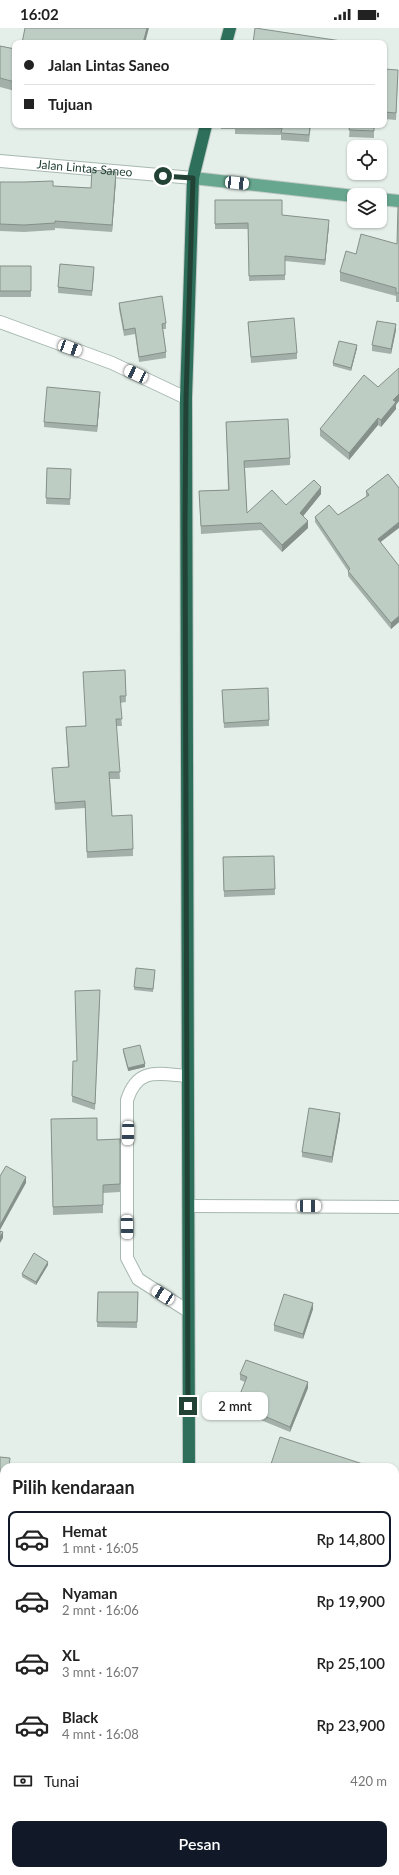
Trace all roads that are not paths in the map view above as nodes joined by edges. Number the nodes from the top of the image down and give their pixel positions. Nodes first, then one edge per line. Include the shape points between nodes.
1 (230, 28) edge
2 (227, 40) edge
3 (205, 128) edge
4 (0, 161) edge
5 (193, 178) junction
6 (347, 195) edge
7 (387, 200) edge
8 (399, 201) edge
9 (0, 322) edge
10 (186, 398) junction
11 (188, 1076) junction
12 (188, 1206) junction
13 (399, 1207) edge
14 (188, 1311) junction
15 (189, 1463) edge

1 - 2 highway
3 - 5 highway
4 - 5 street, Jalan Lintas Saneo
5 - 6 main road
5 - 10 highway
7 - 8 main road
9 - 10 street via 112,363
10 - 11 highway
11 - 12 highway
11 - 14 street via 152,1074 141,1077 131,1088 127,1100 127,1258 138,1279
12 - 13 street
12 - 14 highway
14 - 15 highway

